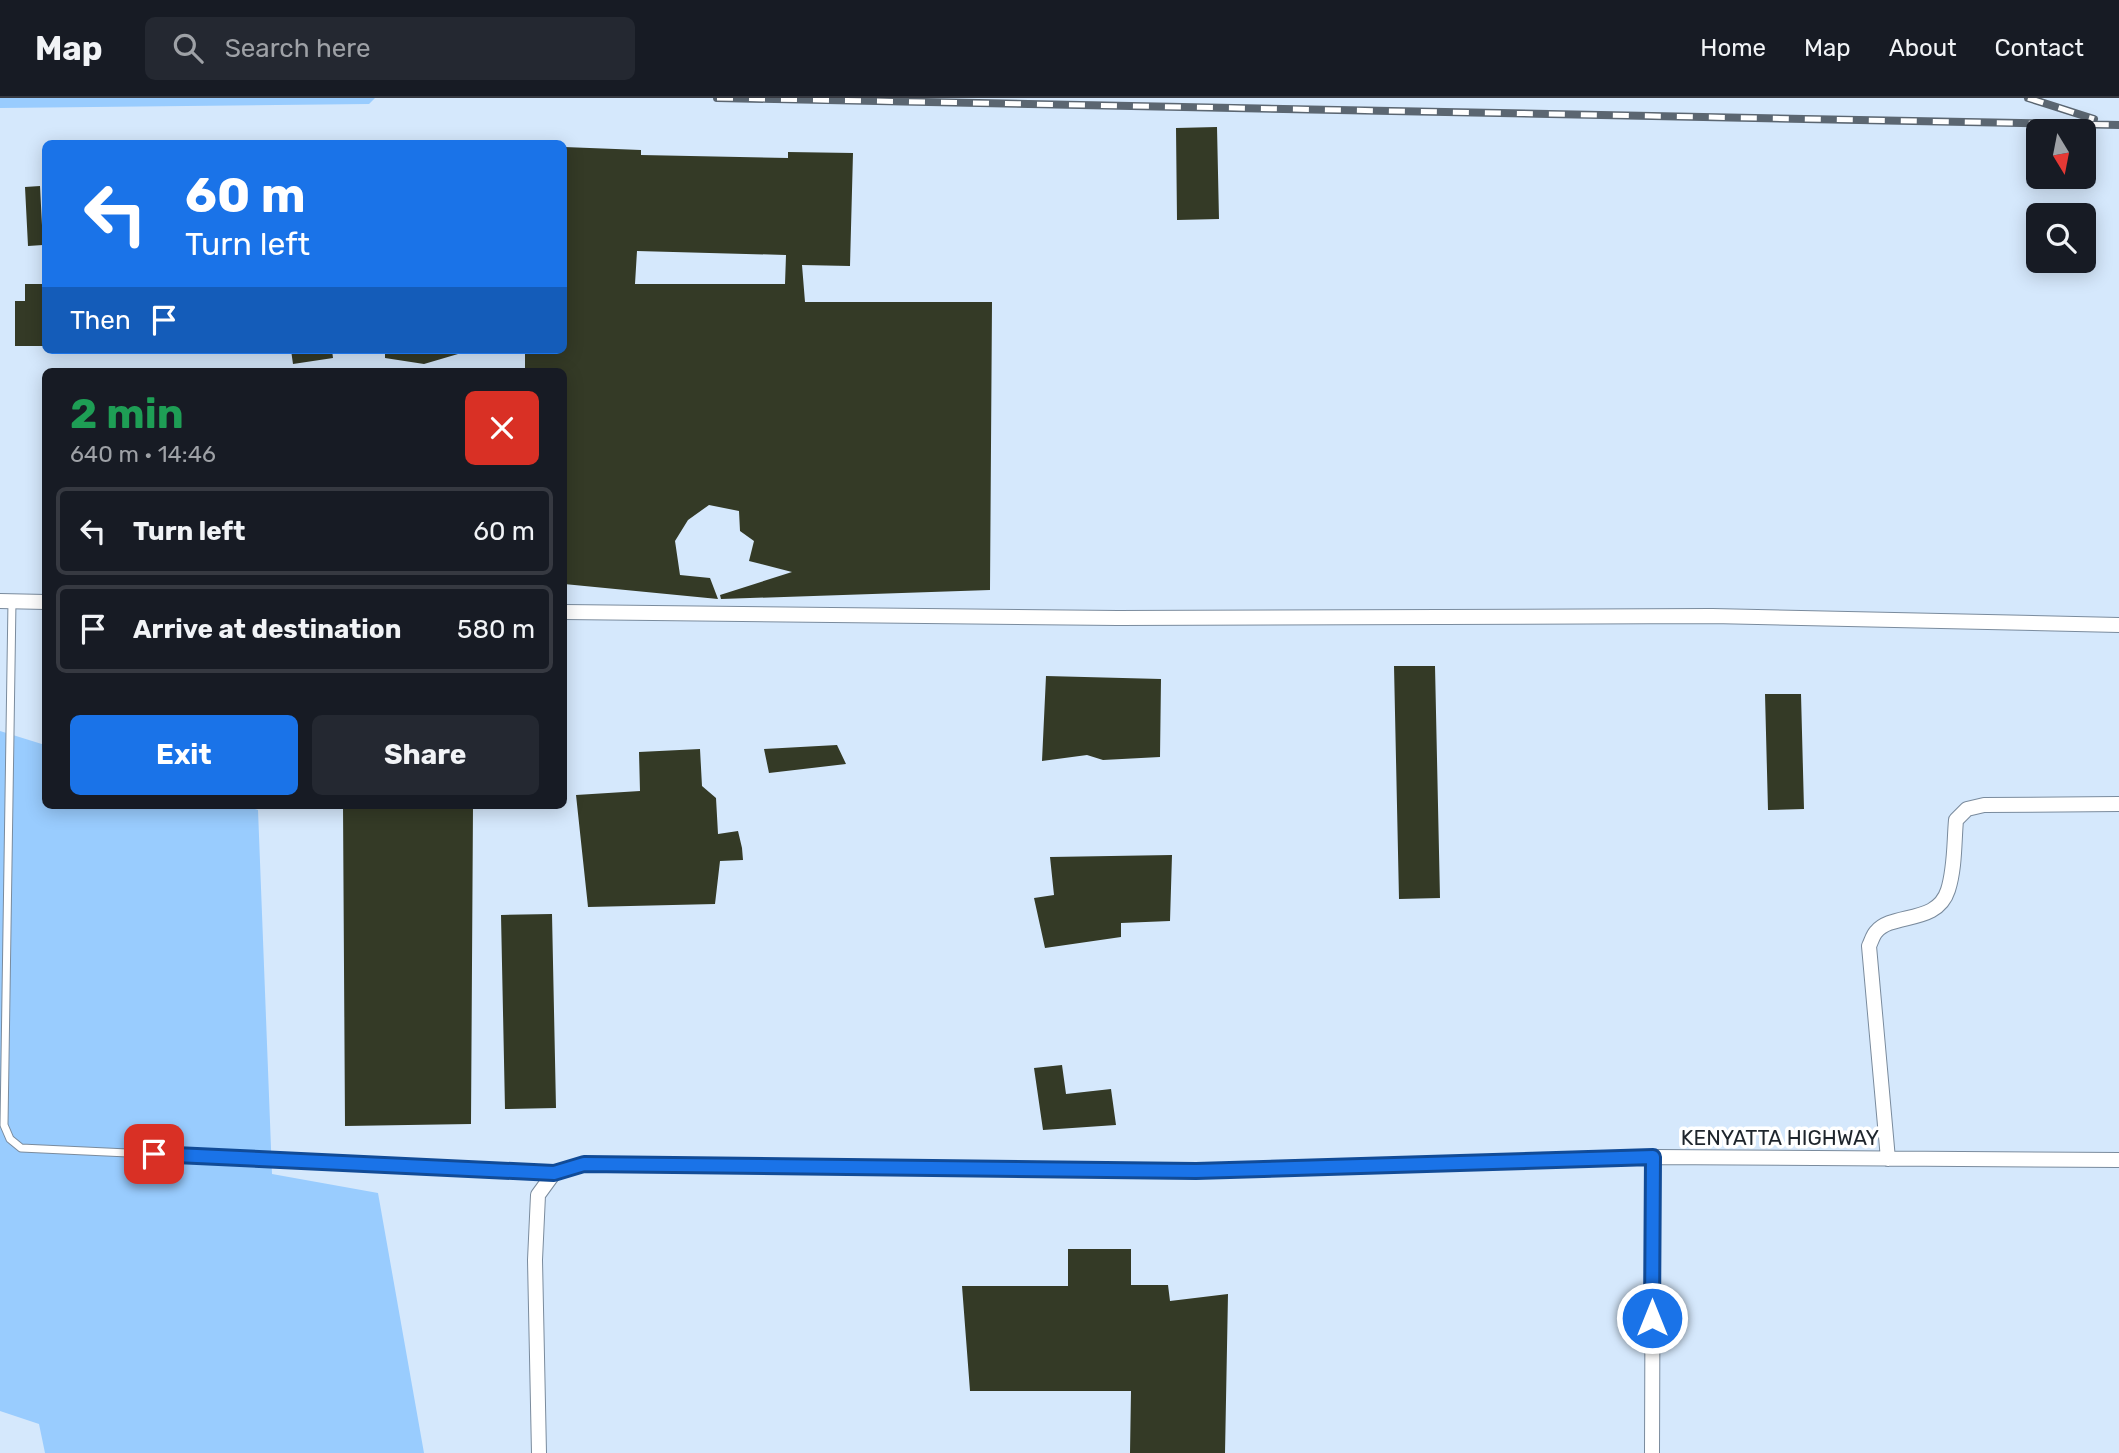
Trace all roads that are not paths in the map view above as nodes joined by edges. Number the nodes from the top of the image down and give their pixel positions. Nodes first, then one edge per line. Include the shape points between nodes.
1 (6, 601) edge
2 (42, 602) edge
3 (567, 612) edge
4 (2119, 625) edge
5 (2119, 804) edge
6 (1653, 1157) junction
7 (1888, 1159) junction
8 (2119, 1160) edge
9 (554, 1173) junction
10 (538, 1453) edge
11 (1652, 1453) edge

1 - 2 street
1 - 9 lane via 4,1125 10,1139 21,1148
3 - 4 street via 1118,618 1712,616
5 - 7 street via 1967,809 1956,820 1948,893 1936,908 1877,930 1869,946
6 - 7 street, KENYATTA HIGHWAY
6 - 9 street via 1196,1171 584,1164
6 - 11 street, KENYATTA HIGHWAY
7 - 8 street, KENYATTA HIGHWAY
9 - 10 street via 538,1195 535,1230

